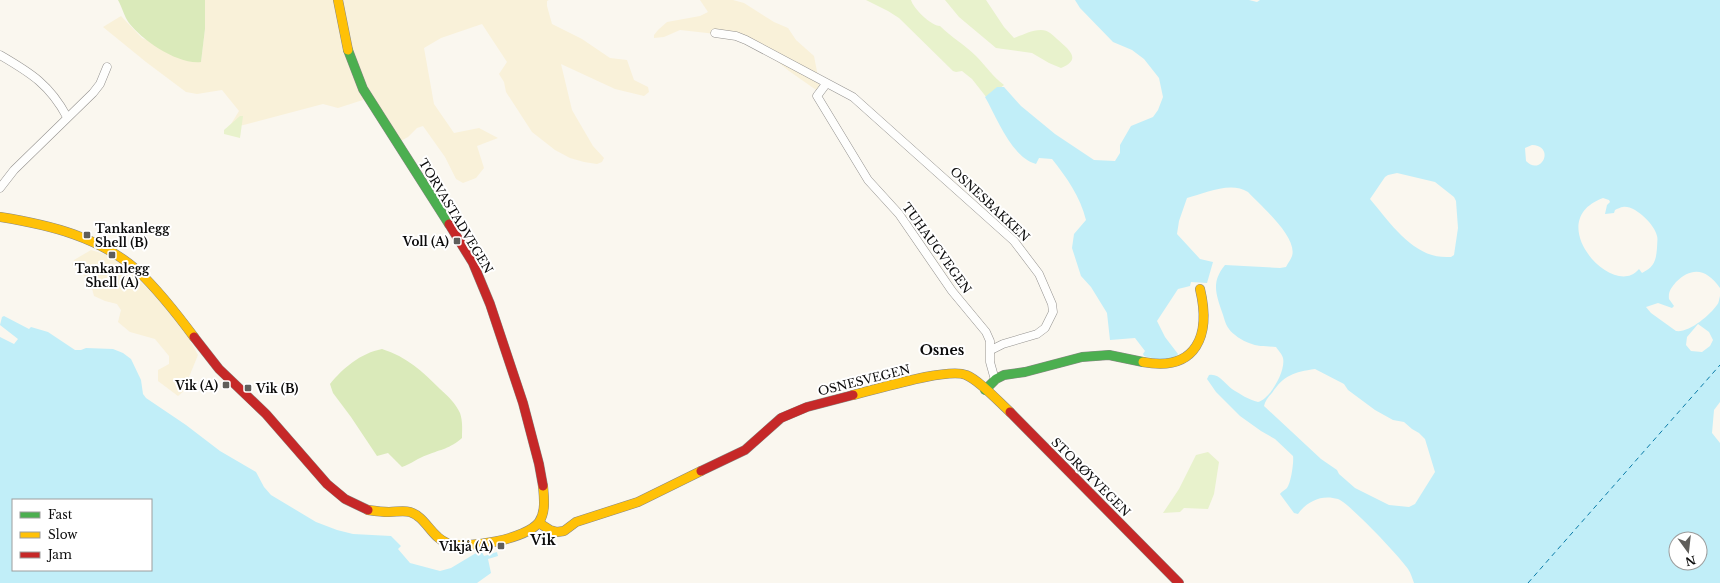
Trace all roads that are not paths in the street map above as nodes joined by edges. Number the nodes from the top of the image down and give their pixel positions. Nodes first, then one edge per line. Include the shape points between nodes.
1 (338, 0) edge
2 (715, 33) dead end
3 (0, 55) edge
4 (107, 67) dead end
5 (826, 84) junction
6 (67, 117) junction
7 (0, 188) edge
8 (0, 217) edge
9 (1200, 289) dead end
10 (991, 350) junction
11 (995, 380) junction
12 (984, 390) junction
13 (539, 523) junction
14 (1179, 583) edge

1 - 13 main road, TORVASTADVEGEN via 348,53 363,89 473,262 485,289 540,468 544,504
2 - 5 street, OSNESBAKKEN via 746,40
3 - 6 street via 43,83
4 - 6 street via 98,88
5 - 10 street, TUHAUGVEGEN via 817,96 868,180 899,214 952,291 986,332
5 - 10 street, OSNESBAKKEN via 853,98 943,176 1014,240 1039,274 1052,304 1050,321 1037,334
6 - 7 street via 14,170
8 - 13 main road via 42,224 69,232 105,248 126,262 156,290 223,373 268,417 332,488 350,502 372,511 411,512 418,516 439,540 460,546 508,538 528,531
9 - 11 main road via 1205,310 1204,334 1196,349 1180,361 1160,364 1110,355 1091,356 1004,375
10 - 11 street, TUHAUGVEGEN via 990,362
11 - 12 main road
12 - 13 main road, OSNESVEGEN via 968,374 956,372 807,407 782,418 745,450 638,502 576,522 564,531 550,530
12 - 14 main road, STORØYVEGEN via 1013,415

